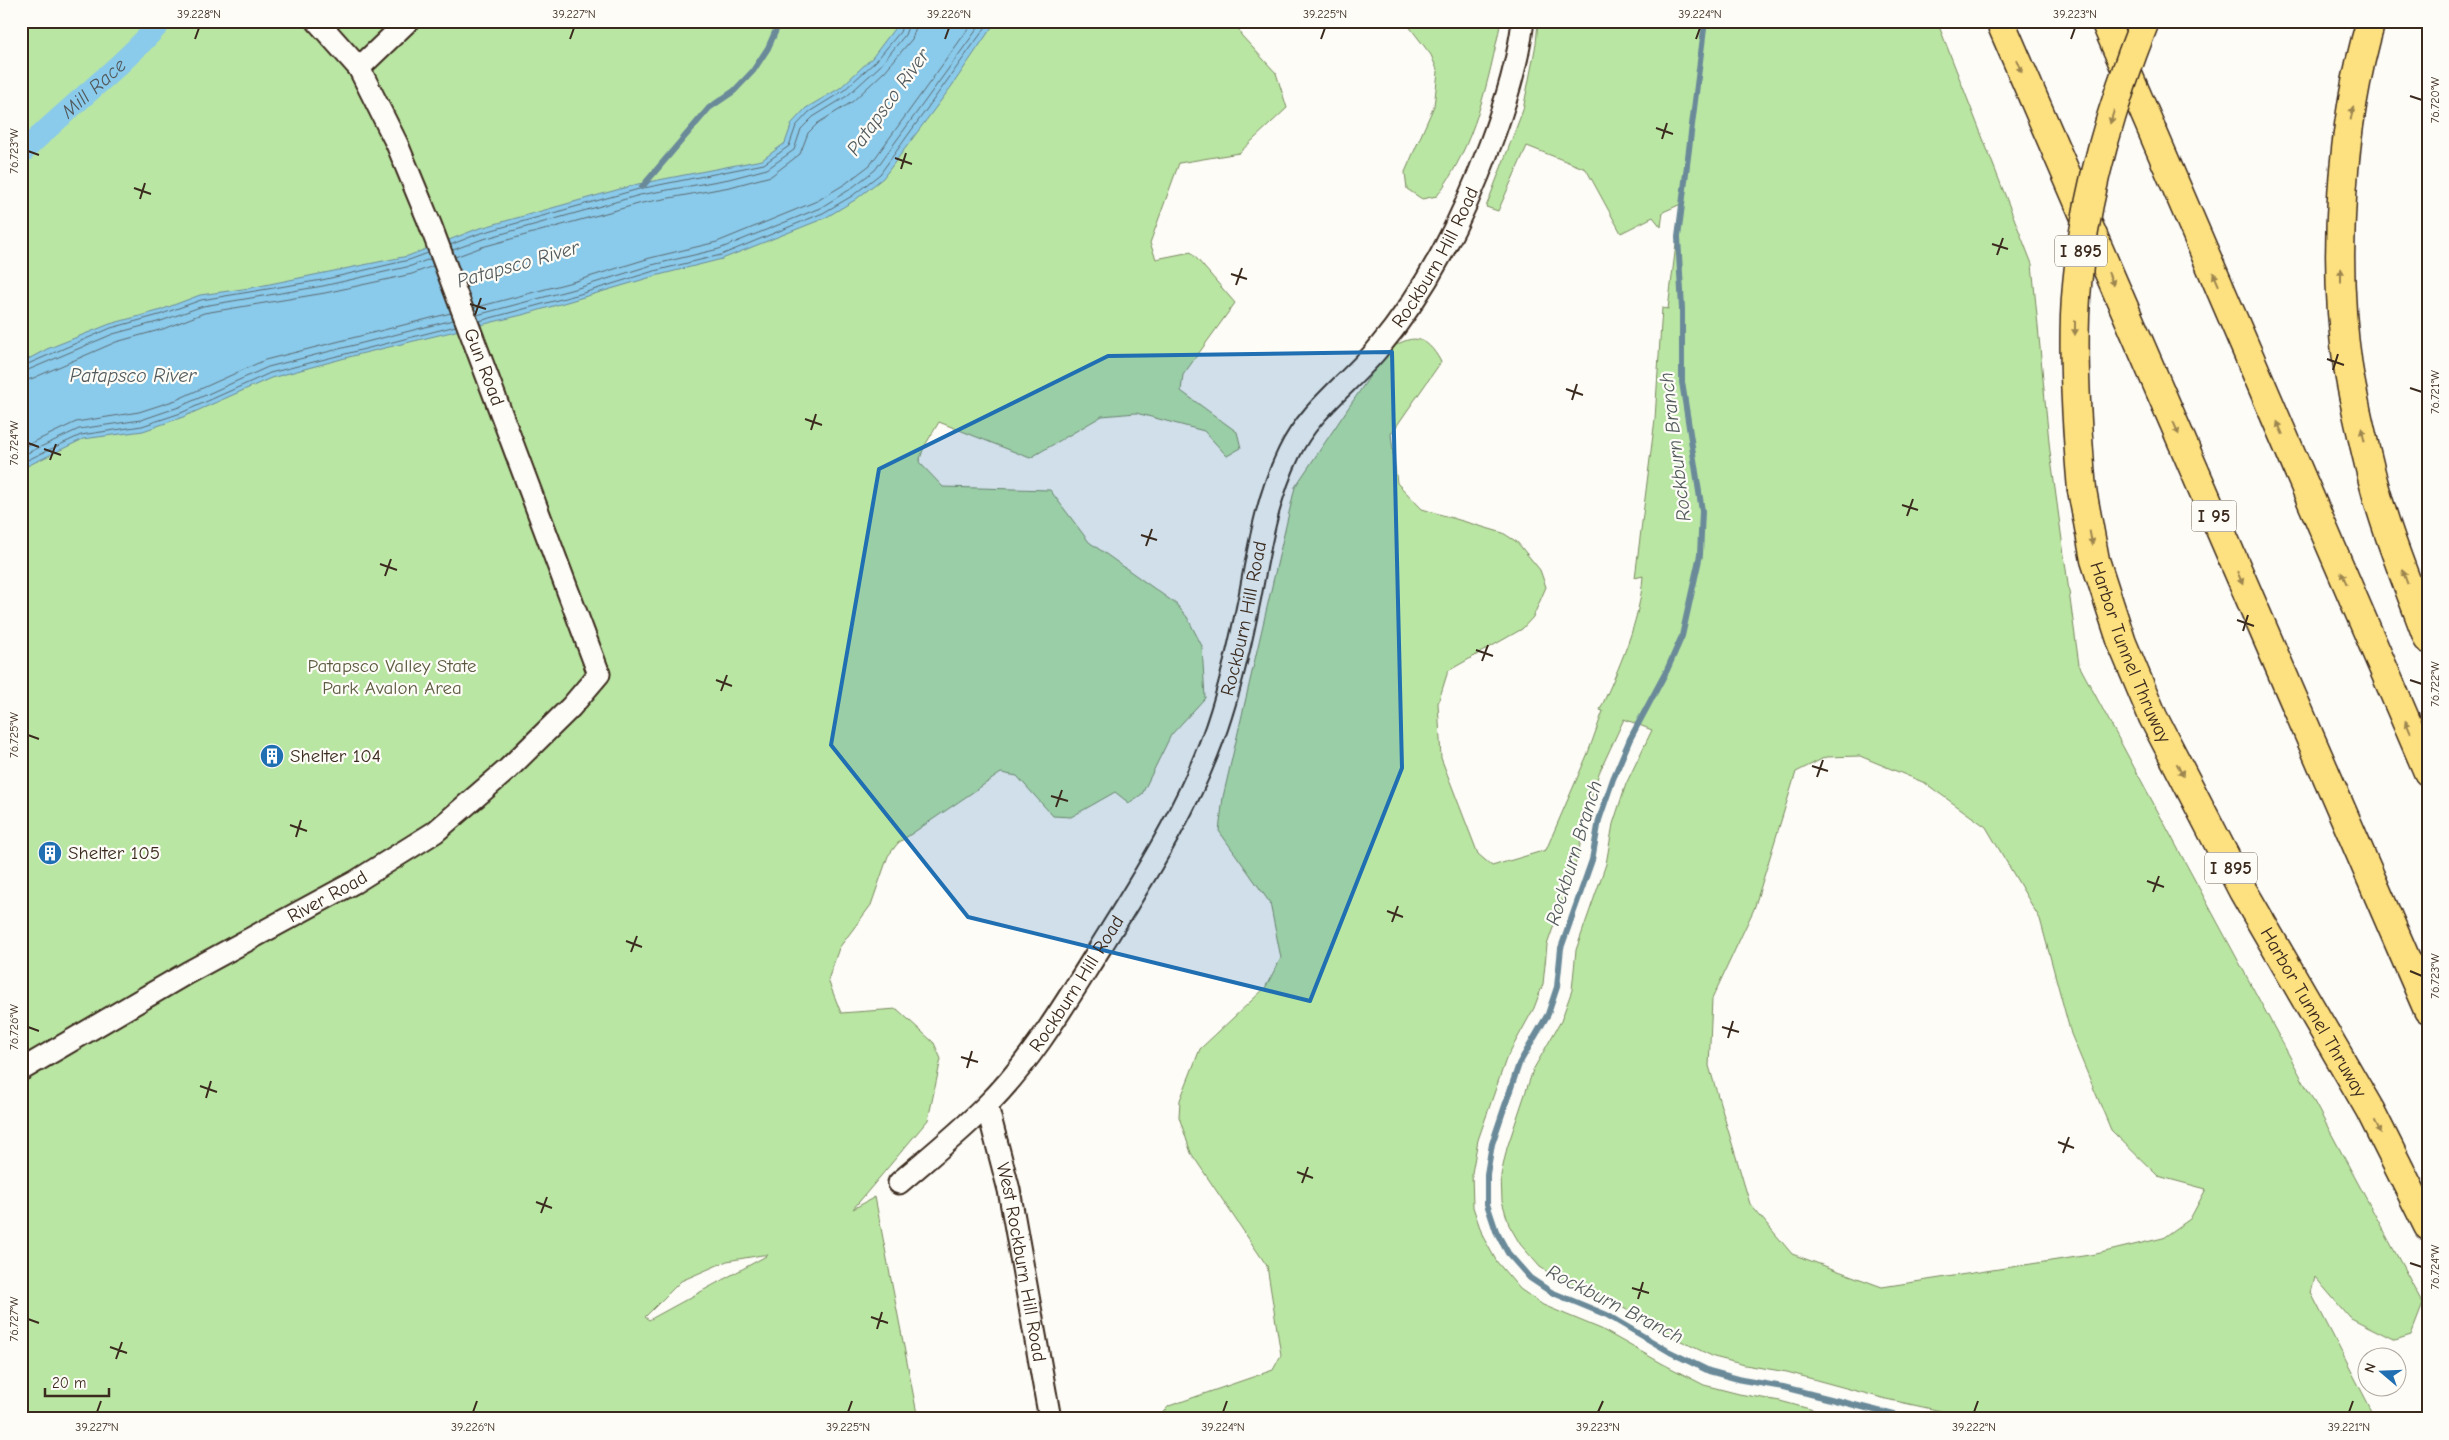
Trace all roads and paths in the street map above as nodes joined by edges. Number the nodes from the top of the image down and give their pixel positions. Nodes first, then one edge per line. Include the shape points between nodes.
1 (317, 21) edge
2 (408, 21) edge
3 (1523, 21) edge
4 (2000, 21) edge
5 (2104, 21) edge
6 (2145, 21) edge
7 (2371, 21) edge
8 (359, 68) junction
9 (2428, 639) edge
10 (599, 674) joint
11 (2428, 772) edge
12 (2428, 1010) edge
13 (21, 1070) edge
14 (987, 1106) junction
15 (899, 1183) dead end
16 (2428, 1226) edge
17 (1050, 1419) edge

1 - 8 street, Gun Road
2 - 8 street
3 - 14 street, Rockburn Hill Road via 1505,105 1455,232 1419,293 1375,352 1304,425 1289,453 1270,502 1220,717 1174,822 1078,983 1030,1055
4 -> 12 highway, I 95
11 -> 5 highway
6 -> 16 highway, Harbor Tunnel Thruway / I 895, bridge via 2111,119 2092,193 2081,251 2075,314 2074,402 2082,490 2098,569 2122,643 2153,717 2243,891 2370,1110
9 -> 7 highway via 2374,483 2348,367 2342,301 2341,228 2347,137
8 - 10 street, Gun Road via 398,144 430,224
10 - 13 street, River Road via 571,707 508,769 435,832 355,882 187,973
14 - 15 street, Rockburn Hill Road
14 - 17 street, West Rockburn Hill Road via 1009,1190

